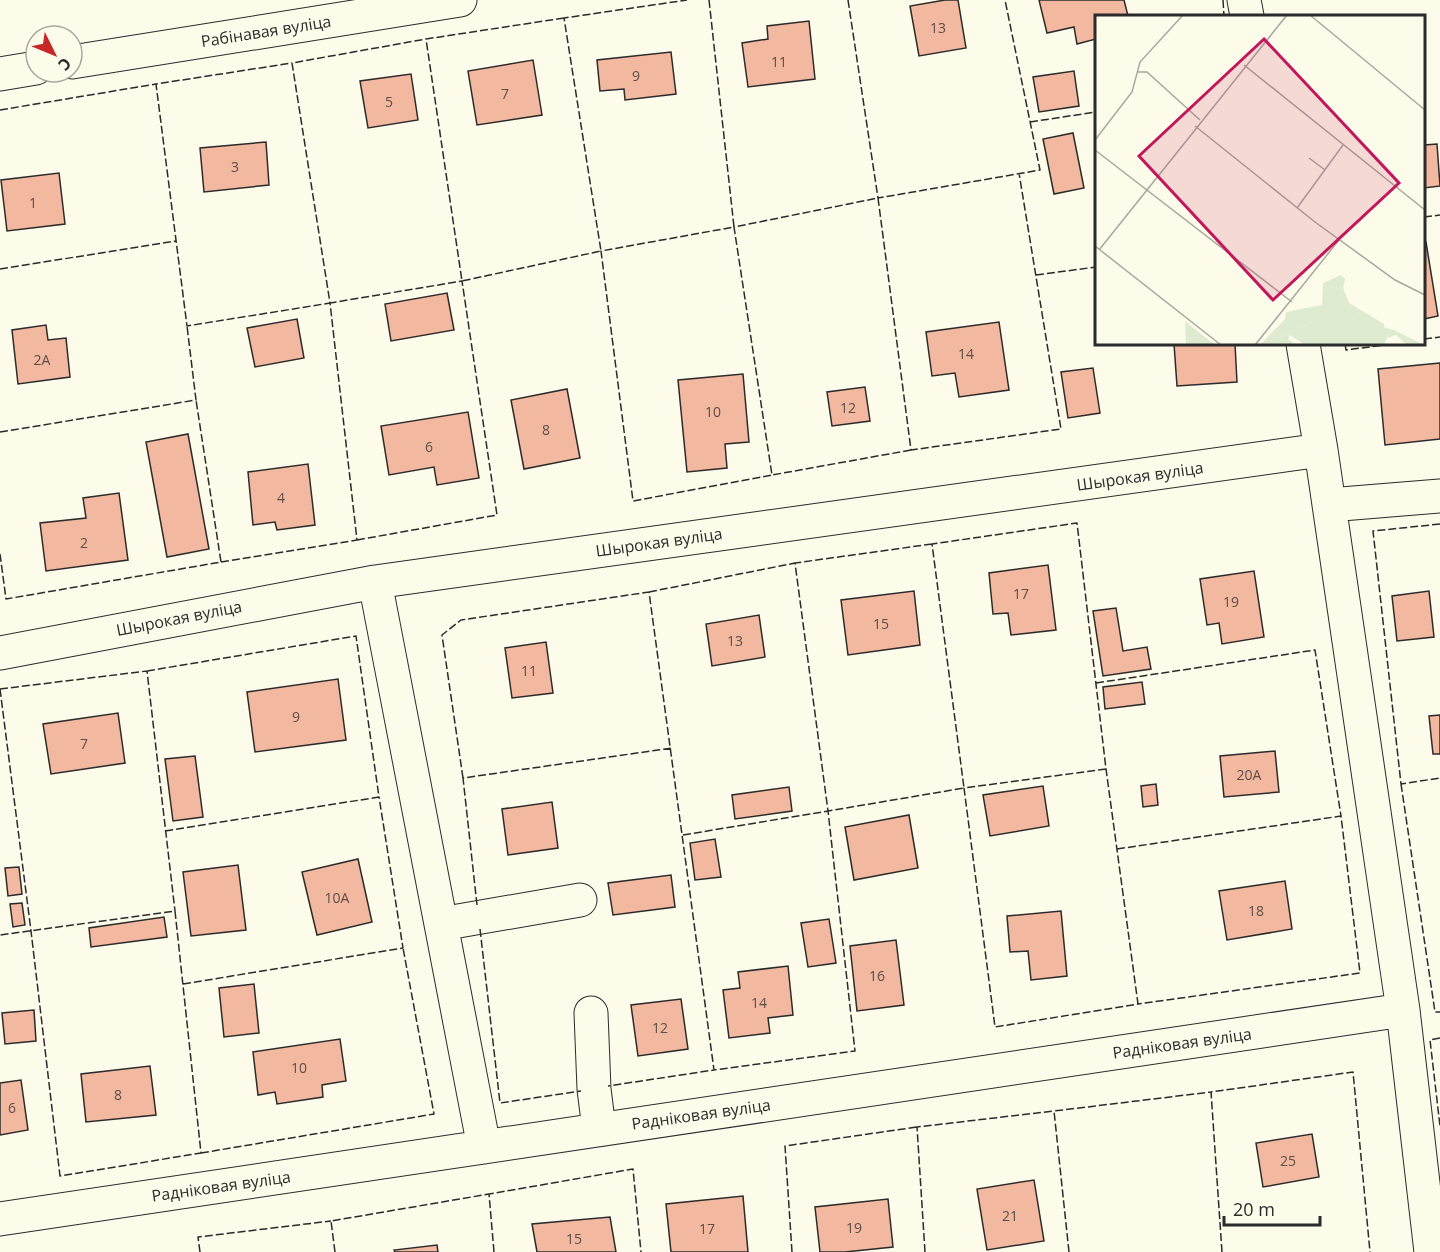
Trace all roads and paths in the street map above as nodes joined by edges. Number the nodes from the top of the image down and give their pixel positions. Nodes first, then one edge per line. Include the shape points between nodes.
1 (460, 0) edge
2 (1244, 0) edge
3 (1247, 15) edge
4 (84, 60) edge
5 (24, 70) edge
6 (0, 74) edge
7 (1303, 345) edge
8 (1321, 450) junction
9 (1440, 496) edge
10 (1329, 505) junction
11 (375, 582) junction
12 (0, 653) edge
13 (580, 900) dead end
14 (441, 924) junction
15 (1403, 1010) junction
16 (591, 1013) dead end
17 (599, 1130) junction
18 (484, 1147) junction
19 (0, 1219) edge
20 (1431, 1252) edge

1 - 4 street, Рабінавая вуліца
2 - 3 street
5 - 6 street
7 - 8 street
8 - 10 street
8 - 11 street, Шырокая вуліца
9 - 10 street
10 - 15 street
11 - 12 street, Шырокая вуліца
11 - 14 street
13 - 14 street
14 - 18 street
15 - 17 street, Радніковая вуліца
15 - 20 street
16 - 17 street
17 - 18 street, Радніковая вуліца
18 - 19 street, Радніковая вуліца

